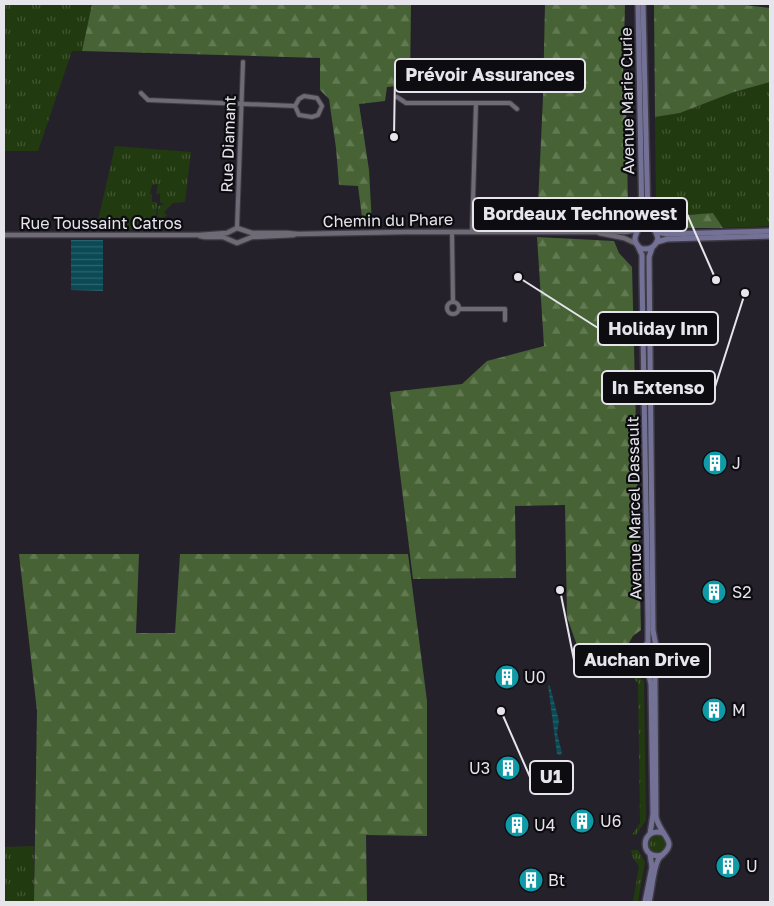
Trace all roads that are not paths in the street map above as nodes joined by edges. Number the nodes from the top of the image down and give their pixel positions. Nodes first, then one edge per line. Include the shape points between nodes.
1 (638, 4) edge
2 (643, 4) edge
3 (244, 62) dead end
4 (141, 93) dead end
5 (397, 98) dead end
6 (476, 103) junction
7 (242, 104) junction
8 (295, 106) junction
9 (517, 109) dead end
10 (237, 228) junction
11 (639, 228) junction
12 (652, 228) junction
13 (231, 231) junction
14 (244, 231) junction
15 (770, 231) edge
16 (452, 232) junction
17 (472, 232) junction
18 (598, 232) junction
19 (656, 232) junction
20 (298, 234) junction
21 (4, 235) edge
22 (199, 235) junction
23 (770, 236) edge
24 (231, 240) junction
25 (243, 240) junction
26 (657, 242) junction
27 (637, 245) junction
28 (652, 248) junction
29 (453, 302) junction
30 (459, 309) junction
31 (505, 320) dead end
32 (656, 647) junction
33 (645, 649) junction
34 (646, 670) junction
35 (658, 670) junction
36 (663, 833) junction
37 (650, 834) junction
38 (650, 854) junction
39 (662, 855) junction
40 (645, 902) edge
41 (649, 902) edge

1 - 11 main road, Avenue Marie Curie via 642,221
2 - 12 main road, Avenue Marie Curie via 648,220
3 - 7 street, Rue Diamant
4 - 7 street via 148,100
5 - 6 street via 406,103
6 - 9 street via 510,103
6 - 17 street
7 - 8 street
7 - 10 street, Rue Diamant
8 - 8 street via 304,96 317,98 322,106 318,115 312,117 299,115
10 - 13 street
10 - 14 street
11 - 12 main road
11 - 18 street, Chemin du Phare via 629,233
11 - 27 main road via 634,235
12 - 19 main road
13 - 22 street, Rue Toussaint Catros
13 - 24 street
14 - 20 street, Chemin du Phare
14 - 25 street
15 - 19 main road
16 - 17 street, Chemin du Phare
16 - 20 street, Chemin du Phare
16 - 29 street
17 - 18 street, Chemin du Phare
18 - 27 street, Chemin du Phare via 624,238
19 - 26 main road
20 - 25 street, Chemin du Phare
21 - 22 street, Rue Toussaint Catros
22 - 24 street, Rue Toussaint Catros
23 - 26 main road
24 - 25 street via 237,243
26 - 28 main road
27 - 28 main road via 646,250
27 - 33 main road, Avenue Marcel Dassault via 642,255 647,476 648,642
28 - 32 main road, Avenue Marcel Dassault via 649,263 650,409
29 - 30 street
29 - 30 street via 448,305 449,313 455,314
30 - 31 street via 505,308
32 - 33 main road
32 - 35 main road via 664,657
33 - 34 main road via 640,654 640,661
34 - 35 main road
34 - 37 main road via 651,684 653,814
35 - 36 main road via 655,676 656,817
36 - 37 main road
36 - 39 main road via 669,844
37 - 38 main road via 645,842
38 - 39 main road
38 - 40 main road via 652,867
39 - 41 main road

